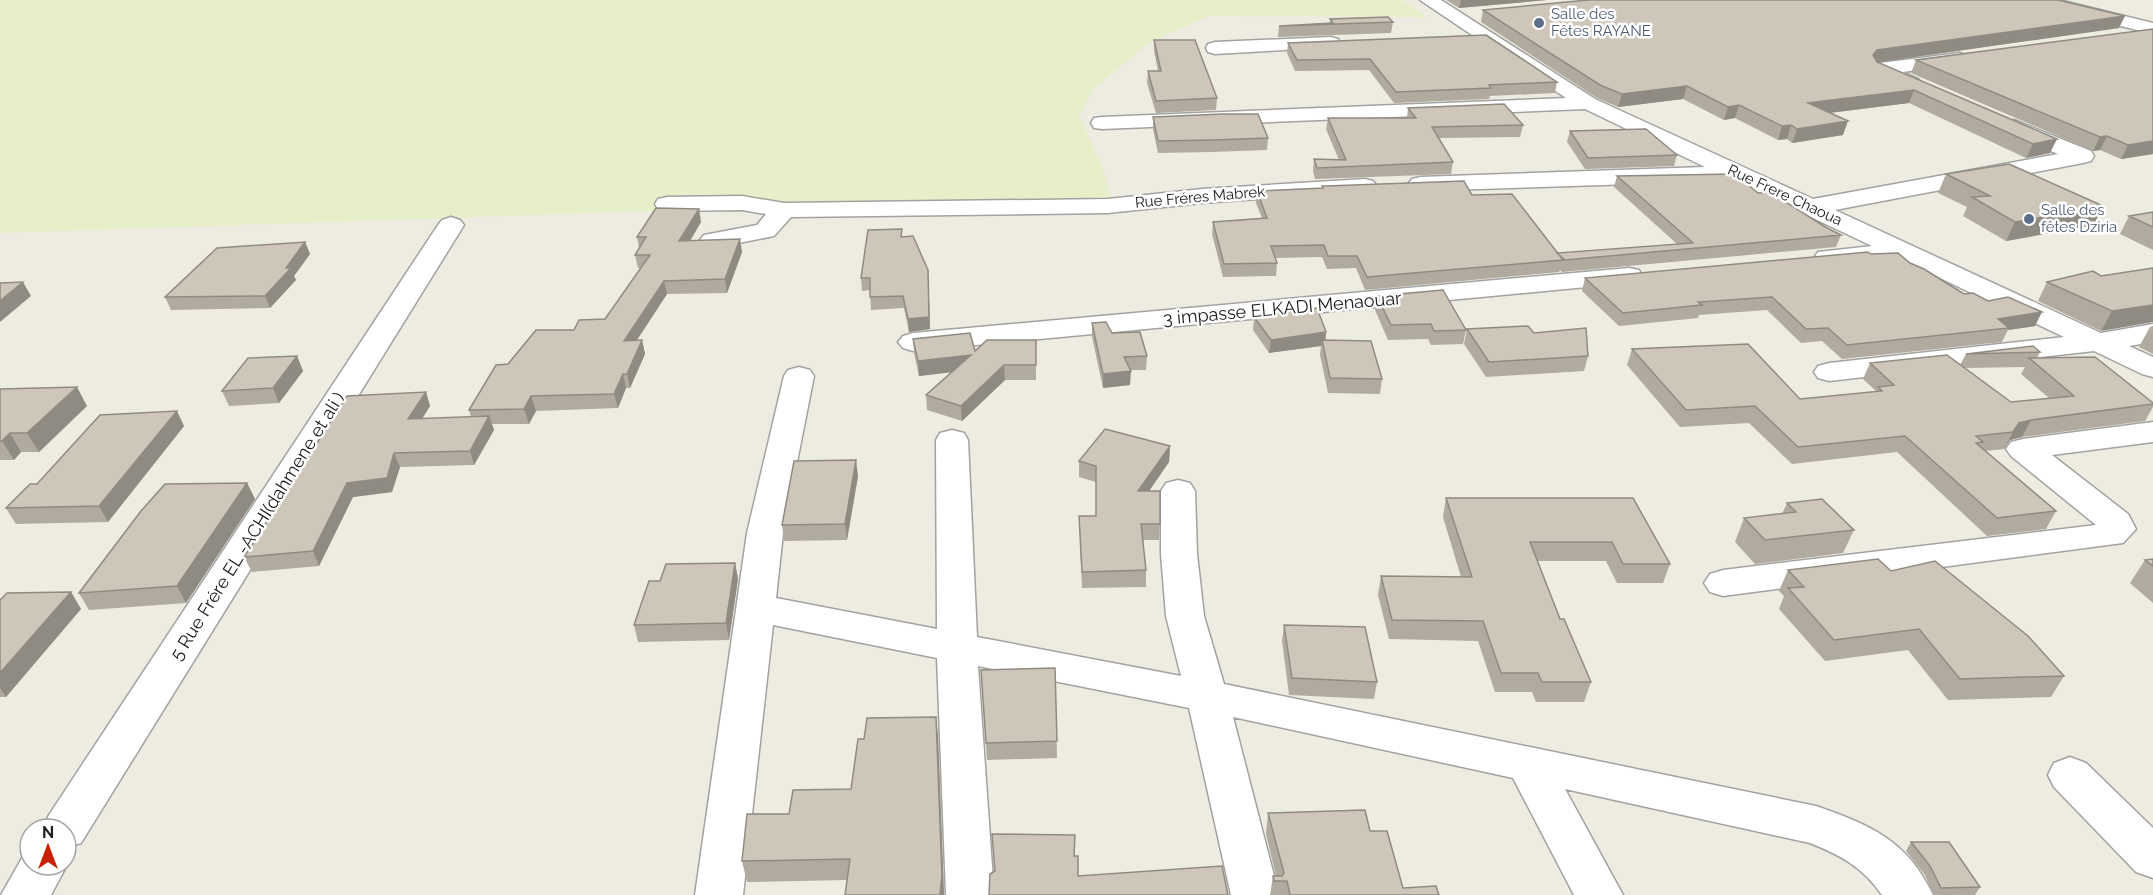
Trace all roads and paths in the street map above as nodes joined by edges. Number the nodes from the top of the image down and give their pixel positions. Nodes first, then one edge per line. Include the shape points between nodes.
1 (1429, 0) edge
2 (2038, 0) edge
3 (2153, 31) edge
4 (2106, 39) edge
5 (1346, 42) edge
6 (1215, 48) dead end
7 (1975, 57) edge
8 (1934, 92) edge
9 (1588, 103) junction
10 (1998, 120) edge
11 (1102, 123) dead end
12 (1732, 170) junction
13 (667, 204) dead end
14 (1810, 207) junction
15 (784, 210) junction
16 (452, 225) dead end
17 (713, 240) edge
18 (1903, 251) junction
19 (1807, 260) edge
20 (1652, 274) edge
21 (2153, 333) edge
22 (913, 342) edge
23 (2098, 342) junction
24 (2153, 368) edge
25 (1828, 372) dead end
26 (799, 376) dead end
27 (2153, 432) edge
28 (952, 440) dead end
29 (1178, 491) dead end
30 (1723, 583) dead end
31 (756, 608) junction
32 (957, 647) junction
33 (1207, 696) junction
34 (1528, 764) junction
35 (2070, 775) dead end
36 (73, 817) edge
37 (2153, 858) edge
38 (36, 877) edge
39 (25, 895) edge
40 (719, 895) edge
41 (970, 895) edge
42 (1255, 895) edge
43 (1599, 895) edge
44 (1910, 895) edge

1 - 9 street, Rue Frere Chaoua
2 - 3 street
3 - 4 street
5 - 6 street
7 - 8 street via 1880,69
9 - 11 street
9 - 12 street, Rue Frere Chaoua
10 - 14 street via 2083,156
12 - 14 street, Rue Frere Chaoua
12 - 15 street, Rue Fréres Mabrek via 1697,175 1202,196 1107,206
13 - 15 street, Rue Fréres Mabrek via 742,203
14 - 18 street, Rue Frere Chaoua
15 - 17 street via 765,231
16 - 36 street, 5 Rue Frére EL -ACHI(dahmene et ali )
18 - 19 street
18 - 23 street, Rue Frere Chaoua
20 - 22 street, 3 impasse ELKADI Menaouar
21 - 23 street
23 - 24 street, Rue Frere Chaoua
23 - 25 street
26 - 31 street via 765,534
27 - 30 street via 2023,449 2115,522 2118,529 2110,535
28 - 32 street
29 - 33 street via 1185,616
31 - 32 street
31 - 40 street
32 - 33 street
32 - 41 street
33 - 34 street
33 - 42 street
34 - 43 street
34 - 44 street via 1816,825 1858,842 1889,867
35 - 37 street
38 - 39 street

